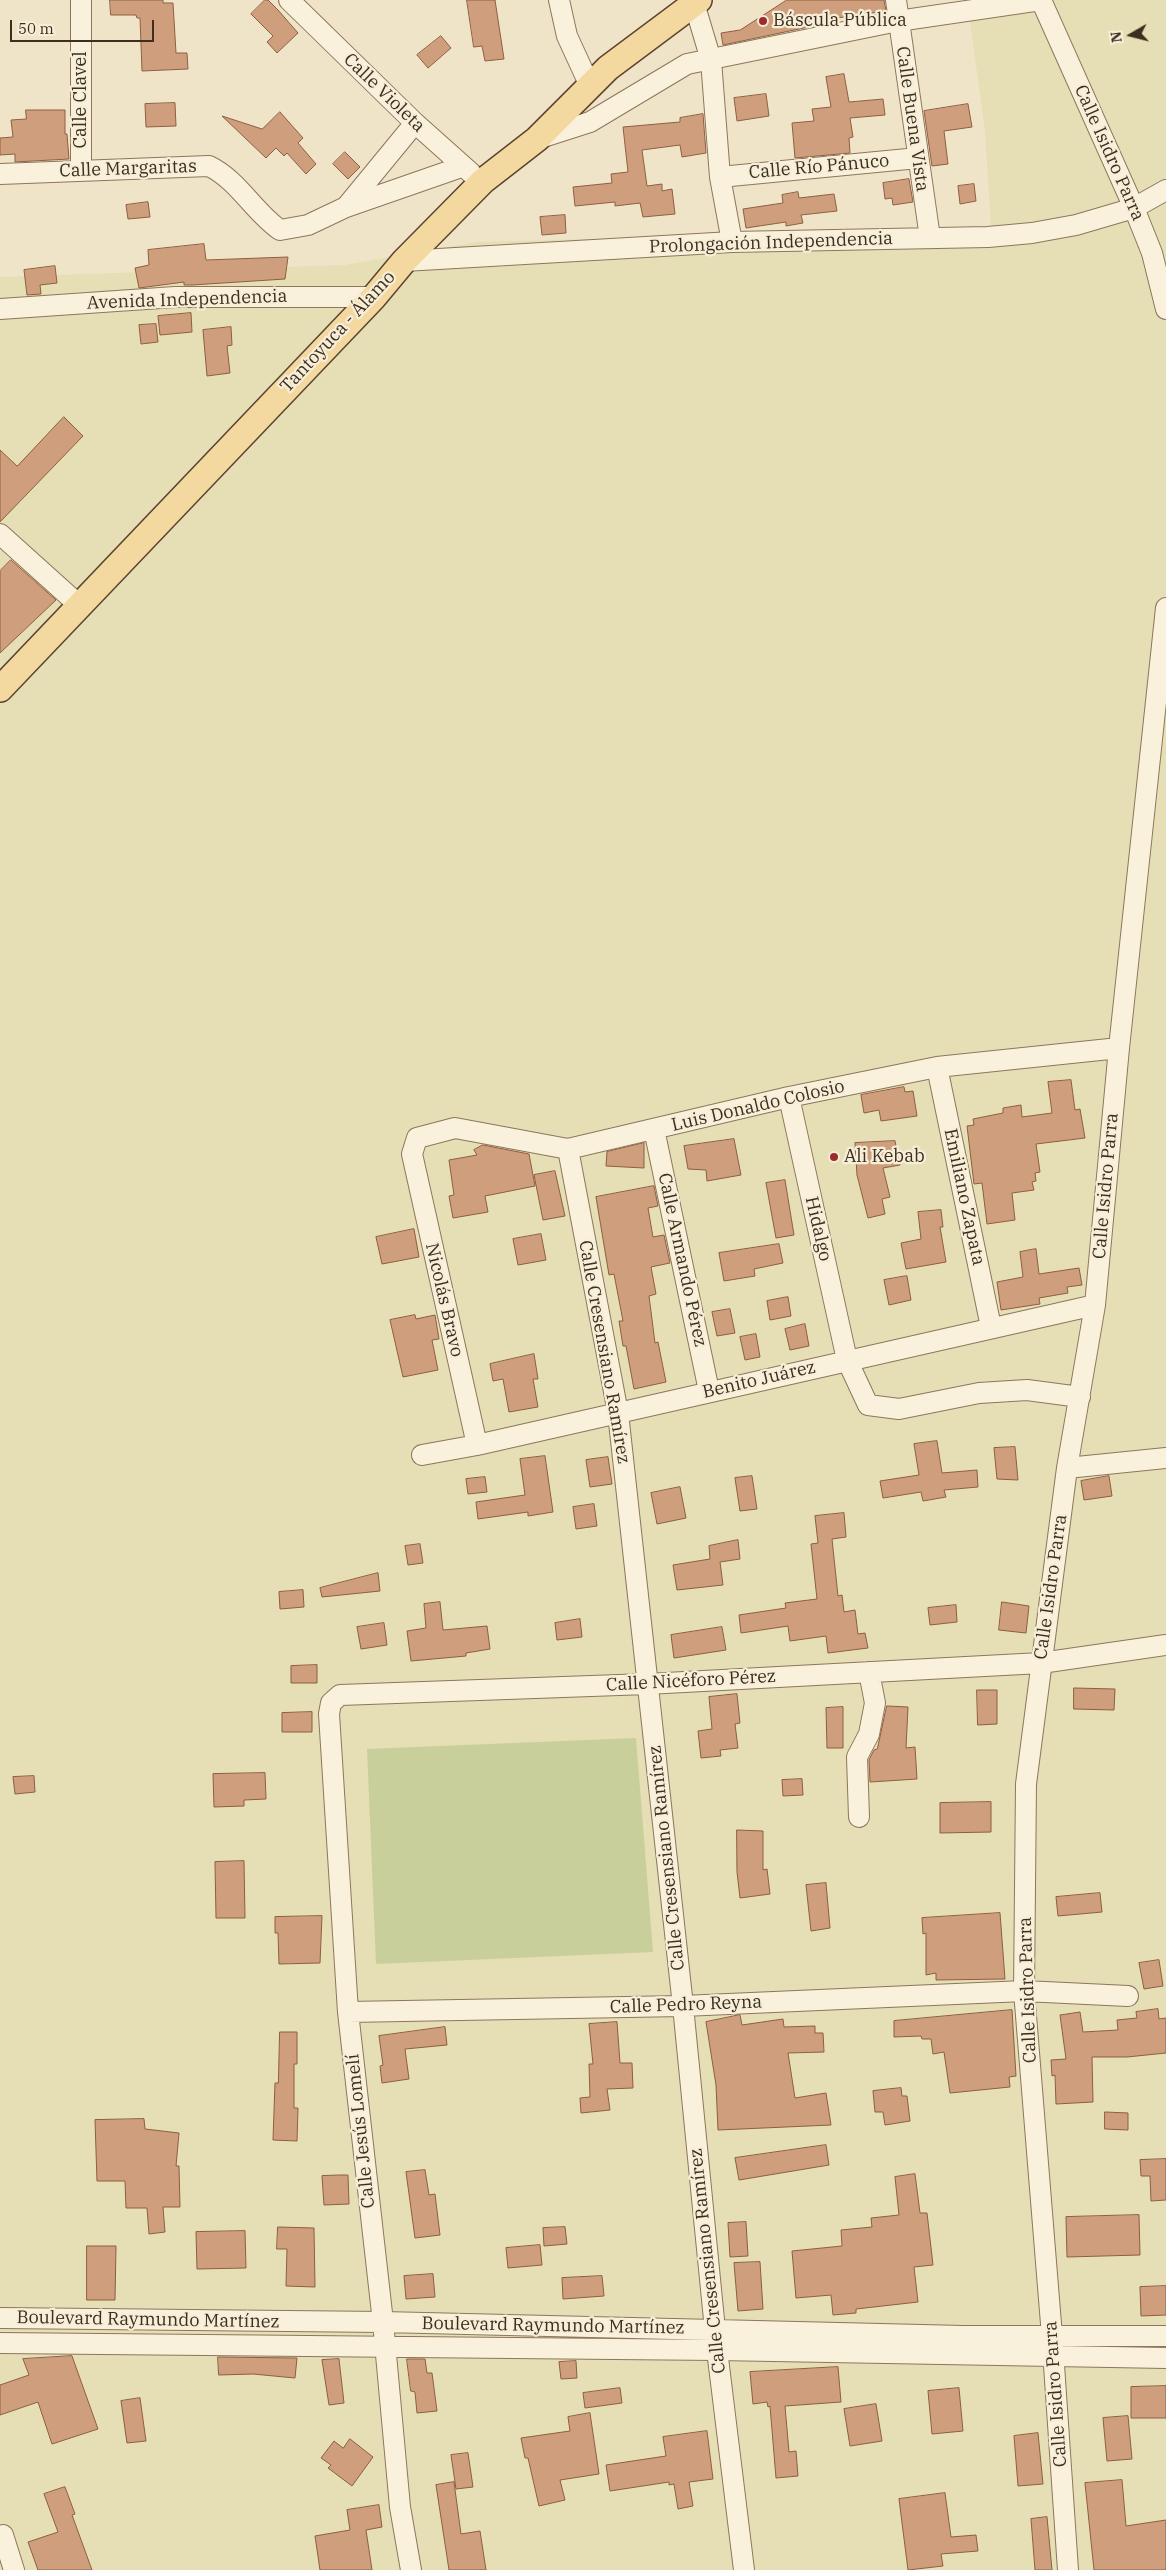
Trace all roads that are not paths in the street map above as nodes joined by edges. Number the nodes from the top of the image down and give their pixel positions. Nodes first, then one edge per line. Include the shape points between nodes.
1 (80, 0) edge
2 (559, 0) edge
3 (896, 0) edge
4 (1041, 0) edge
5 (292, 1) edge
6 (696, 2) edge
7 (898, 21) junction
8 (711, 60) junction
9 (590, 86) junction
10 (415, 123) junction
11 (537, 139) junction
12 (918, 158) junction
13 (461, 167) junction
14 (81, 171) junction
15 (0, 174) edge
16 (720, 177) junction
17 (483, 181) junction
18 (1166, 190) edge
19 (346, 207) junction
20 (1134, 208) junction
21 (930, 238) junction
22 (732, 242) junction
23 (404, 261) junction
24 (374, 297) junction
25 (0, 309) edge
26 (1166, 309) edge
27 (0, 534) edge
28 (80, 606) junction
29 (1166, 608) edge
30 (0, 689) edge
31 (1119, 1048) junction
32 (937, 1067) junction
33 (789, 1098) junction
34 (654, 1129) junction
35 (568, 1149) junction
36 (412, 1154) joint
37 (1095, 1305) junction
38 (991, 1327) junction
39 (847, 1360) junction
40 (709, 1391) junction
41 (1080, 1396) junction
42 (618, 1414) junction
43 (477, 1445) junction
44 (422, 1455) dead end
45 (1166, 1458) edge
46 (1067, 1468) junction
47 (1166, 1645) edge
48 (1041, 1663) junction
49 (869, 1672) junction
50 (647, 1684) junction
51 (340, 1695) joint
52 (859, 1817) dead end
53 (1024, 1991) junction
54 (1128, 1996) dead end
55 (683, 2006) junction
56 (348, 2012) junction
57 (0, 2318) edge
58 (32, 2318) junction
59 (383, 2322) junction
60 (714, 2329) junction
61 (1166, 2336) edge
62 (0, 2343) edge
63 (33, 2344) junction
64 (1053, 2346) junction
65 (386, 2348) junction
66 (717, 2350) junction
67 (1166, 2358) edge
68 (3, 2536) dead end
69 (14, 2570) edge
70 (411, 2570) edge
71 (744, 2570) edge
72 (1068, 2570) edge

1 - 14 street, Calle Clavel
2 - 9 street via 567,36
3 - 7 street, Calle Buena Vista
4 - 7 street
4 - 20 street, Calle Isidro Parra
5 - 10 street, Calle Violeta
6 - 8 street
6 - 9 main road, Tantoyuca - Álamo via 608,68
7 - 8 street
7 - 12 street, Calle Buena Vista
8 - 11 street via 687,64 590,122
8 - 16 street
9 - 11 main road, Tantoyuca - Álamo
10 - 13 street, Calle Violeta
10 - 19 street, Calle Margaritas
11 - 17 main road, Tantoyuca - Álamo
12 - 16 street, Calle Río Pánuco
12 - 21 street, Calle Buena Vista
13 - 17 street, Calle Violeta
13 - 19 street, Calle Margaritas
14 - 15 street, Calle Margaritas
14 - 19 street, Calle Margaritas via 209,166 222,172 265,220 280,230 308,225
16 - 22 street
17 - 23 main road, Tantoyuca - Álamo
18 - 20 street, Prolongación Independencia
20 - 21 street, Prolongación Independencia via 1076,225 1032,233
20 - 26 street, Calle Isidro Parra via 1152,253
21 - 22 street, Prolongación Independencia
22 - 23 street, Prolongación Independencia
23 - 24 main road, Tantoyuca - Álamo
24 - 25 street, Avenida Independencia via 175,297
24 - 28 main road, Tantoyuca - Álamo
27 - 28 street
28 - 30 main road, Tantoyuca - Álamo
29 - 31 street, Calle Isidro Parra
31 - 32 street, Luis Donaldo Colosio
31 - 37 street, Calle Isidro Parra
32 - 33 street, Luis Donaldo Colosio
32 - 38 street, Emiliano Zapata
33 - 34 street, Luis Donaldo Colosio
33 - 39 street, Hidalgo
34 - 35 street, Luis Donaldo Colosio
34 - 40 street, Calle Armando Pérez
35 - 36 street, Luis Donaldo Colosio via 455,1128 417,1138
35 - 42 street, Calle Cresensiano Ramírez
36 - 43 street, Nicolás Bravo
37 - 38 street, Benito Juárez
37 - 41 street, Calle Isidro Parra
38 - 39 street, Benito Juárez
39 - 40 street, Benito Juárez
39 - 41 street, Hidalgo via 868,1405 899,1409 979,1393 1027,1390
40 - 42 street, Benito Juárez
41 - 46 street, Calle Isidro Parra
42 - 43 street, Benito Juárez
42 - 50 street, Calle Cresensiano Ramírez
43 - 44 street, Benito Juárez
45 - 46 street
46 - 48 street, Calle Isidro Parra
47 - 48 street, Calle Nicéforo Pérez
48 - 49 street, Calle Nicéforo Pérez
48 - 53 street, Calle Isidro Parra via 1026,1784
49 - 50 street, Calle Nicéforo Pérez
49 - 52 street via 875,1702 869,1734 857,1757
50 - 51 street, Calle Nicéforo Pérez
50 - 55 street, Calle Cresensiano Ramírez
51 - 56 street, Calle Jesús Lomelí via 331,1703 328,1714
53 - 54 street, Calle Pedro Reyna
53 - 55 street, Calle Pedro Reyna
53 - 64 street, Calle Isidro Parra
55 - 56 street, Calle Pedro Reyna
55 - 60 street, Calle Cresensiano Ramírez
56 - 59 street, Calle Jesús Lomelí
57 - 58 street, Boulevard Raymundo Martínez
58 - 59 street, Boulevard Raymundo Martínez
58 - 63 street
59 - 60 street, Boulevard Raymundo Martínez
59 - 65 street, Calle Jesús Lomelí
60 - 64 street, Boulevard Raymundo Martínez
60 - 66 street, Calle Cresensiano Ramírez
61 - 64 street, Boulevard Raymundo Martínez
62 - 63 street, Boulevard Raymundo Martínez
63 - 65 street, Boulevard Raymundo Martínez
64 - 66 street, Boulevard Raymundo Martínez
64 - 67 street, Boulevard Raymundo Martínez
64 - 72 street, Calle Isidro Parra
65 - 66 street, Boulevard Raymundo Martínez
65 - 70 street, Calle Jesús Lomelí via 400,2507
66 - 71 street, Calle Cresensiano Ramírez
68 - 69 street

